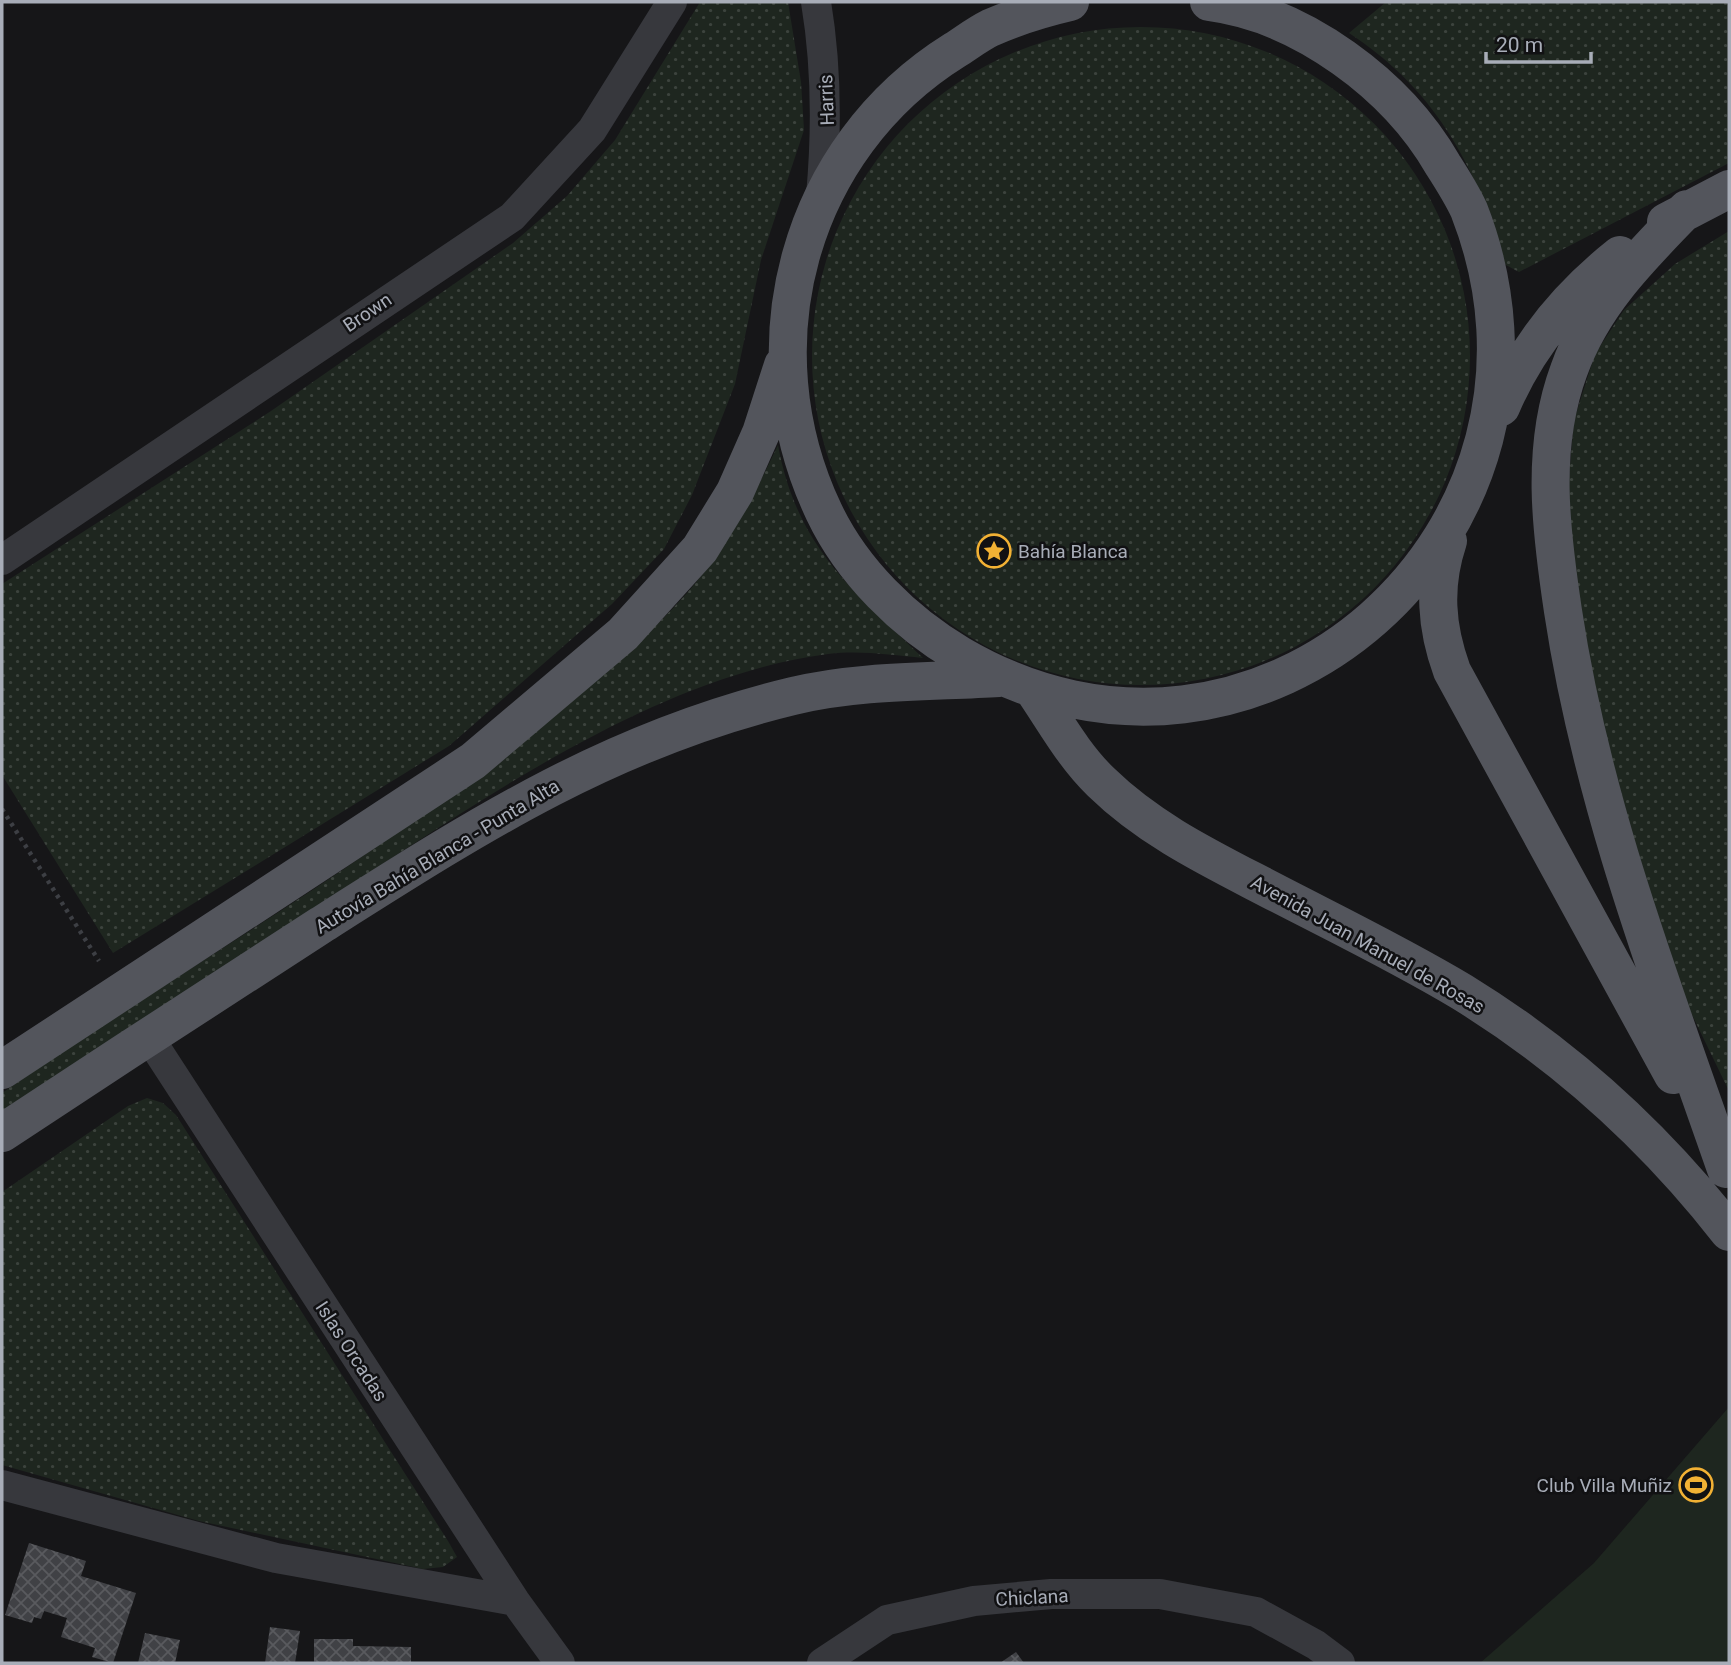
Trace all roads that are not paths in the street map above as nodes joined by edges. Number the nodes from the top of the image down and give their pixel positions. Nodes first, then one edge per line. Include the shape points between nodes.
1 (672, 2) edge
2 (816, 2) edge
3 (1068, 2) edge
4 (1226, 3) edge
5 (1729, 189) edge
6 (821, 198) junction
7 (1687, 209) junction
8 (786, 356) junction
9 (1485, 447) junction
10 (1454, 522) junction
11 (2, 560) edge
12 (999, 678) junction
13 (1035, 692) junction
14 (148, 1036) junction
15 (2, 1070) edge
16 (2, 1133) edge
17 (1727, 1172) edge
18 (1729, 1232) edge
19 (2, 1485) edge
20 (515, 1601) junction
21 (560, 1663) edge
22 (822, 1663) edge
23 (1340, 1663) edge

1 - 11 street, Brown via 592,130 512,217
2 - 6 street, Harris via 826,78
3 - 6 main road via 990,28 921,71 863,129
4 - 9 main road via 1304,32 1371,78 1427,137 1468,207 1492,285 1497,366
5 - 7 main road
6 - 8 main road via 794,276
7 - 9 main road via 1609,263 1554,317 1528,352
7 - 17 main road via 1608,295 1582,340 1557,412 1550,459 1551,505 1572,673 1597,781 1633,904
8 - 12 main road via 797,438 825,514 870,582 929,637
8 - 15 main road via 761,433 735,492 700,549 623,634 473,761
9 - 10 main road
10 - 13 main road via 1407,589 1387,607 1346,643 1275,682 1197,704 1116,707
10 - 17 main road via 1437,590 1438,620 1452,671
12 - 13 main road
12 - 14 main road, Autovía Bahía Blanca - Punta Alta via 796,695 733,711 616,754 498,814
13 - 18 main road, Avenida Juan Manuel de Rosas via 1073,751 1131,810 1171,838 1462,992 1527,1035 1625,1115
14 - 16 main road, Autovía Bahía Blanca - Punta Alta
14 - 20 street, Islas Orcadas
19 - 20 street via 276,1558
20 - 21 street, Islas Orcadas
22 - 23 street, Chiclana via 887,1620 974,1601 1051,1594 1160,1594 1256,1612

